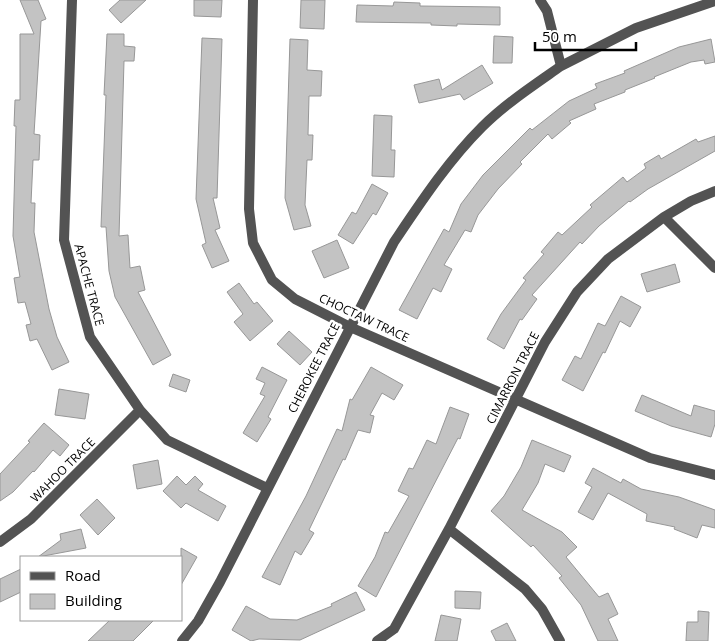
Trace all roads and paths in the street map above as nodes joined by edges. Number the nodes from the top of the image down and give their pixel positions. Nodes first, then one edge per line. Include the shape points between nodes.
1 (72, 0) edge
2 (254, 0) edge
3 (540, 0) edge
4 (715, 1) edge
5 (561, 66) junction
6 (715, 191) edge
7 (664, 217) junction
8 (715, 268) edge
9 (350, 327) junction
10 (516, 398) junction
11 (140, 410) junction
12 (715, 475) edge
13 (267, 488) junction
14 (449, 529) junction
15 (0, 542) edge
16 (394, 629) junction
17 (182, 641) edge
18 (377, 641) edge
19 (394, 641) edge
20 (560, 641) edge

1 - 11 street, APACHE TRACE via 64,240 90,337
2 - 9 street, CHOCTAW TRACE via 249,209 253,243 272,280 294,299
3 - 5 street via 547,11
4 - 5 street, CHEROKEE TRACE via 636,28
5 - 9 street, CHEROKEE TRACE via 483,126 457,155 394,242
6 - 7 street, CIMARRON TRACE
7 - 8 street
7 - 10 street, CIMARRON TRACE via 608,259 577,292 545,342
9 - 10 street, CHOCTAW TRACE
9 - 13 street, CHEROKEE TRACE
10 - 12 street, CHOCTAW TRACE via 650,458
10 - 14 street, CIMARRON TRACE
11 - 13 street, APACHE TRACE via 167,440
11 - 15 street, WAHOO TRACE via 31,519
13 - 17 street, CHEROKEE TRACE via 215,590
14 - 16 street, CIMARRON TRACE
14 - 20 street via 524,589 542,609
16 - 18 street, CIMARRON TRACE
16 - 19 street, CIMARRON TRACE

